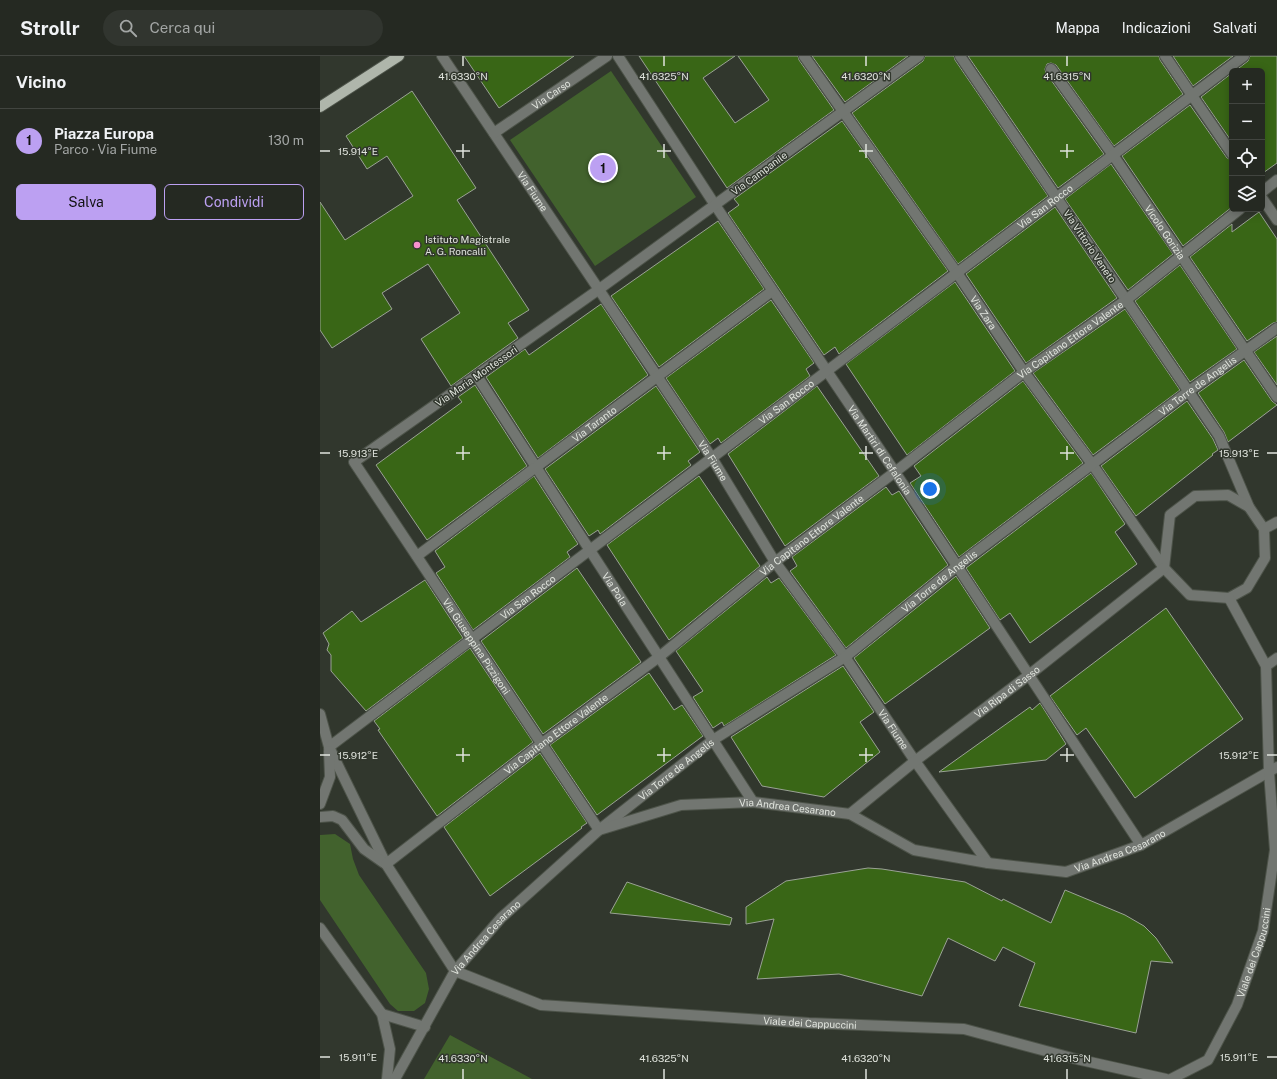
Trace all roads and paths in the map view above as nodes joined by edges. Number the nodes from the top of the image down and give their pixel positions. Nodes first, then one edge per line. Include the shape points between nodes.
1 (399, 56) edge
2 (442, 56) edge
3 (607, 56) edge
4 (618, 56) edge
5 (804, 56) edge
6 (919, 56) edge
7 (960, 56) edge
8 (1165, 56) edge
9 (1244, 56) edge
10 (1051, 69) dead end
11 (1192, 95) junction
12 (320, 107) edge
13 (844, 111) junction
14 (494, 133) junction
15 (1229, 150) edge
16 (1113, 155) junction
17 (1277, 180) edge
18 (1265, 190) edge
19 (1056, 197) junction
20 (1265, 202) edge
21 (715, 205) junction
22 (1236, 212) edge
23 (1277, 220) edge
24 (1182, 256) junction
25 (957, 273) junction
26 (598, 290) junction
27 (772, 290) junction
28 (1126, 300) junction
29 (1277, 328) edge
30 (1246, 351) junction
31 (826, 372) junction
32 (1024, 372) junction
33 (477, 376) junction
34 (657, 377) junction
35 (1188, 391) junction
36 (1277, 397) edge
37 (712, 458) junction
38 (354, 462) joint
39 (1092, 464) junction
40 (536, 467) junction
41 (895, 472) junction
42 (1249, 507) junction
43 (1277, 522) edge
44 (1264, 529) junction
45 (590, 550) junction
46 (417, 556) junction
47 (775, 562) junction
48 (956, 567) junction
49 (1164, 568) junction
50 (1229, 598) junction
51 (472, 639) junction
52 (659, 657) junction
53 (845, 657) junction
54 (1277, 658) edge
55 (1266, 666) junction
56 (1029, 675) junction
57 (320, 714) edge
58 (713, 740) junction
59 (541, 744) junction
60 (329, 747) junction
61 (915, 761) junction
62 (1273, 769) edge
63 (753, 802) junction
64 (320, 804) edge
65 (850, 814) junction
66 (320, 817) edge
67 (599, 830) junction
68 (1141, 845) junction
69 (988, 863) junction
70 (386, 864) junction
71 (320, 928) edge
72 (455, 970) junction
73 (382, 1014) junction
74 (425, 1027) junction
75 (387, 1079) edge
76 (395, 1079) edge
77 (1166, 1079) edge
78 (1171, 1079) edge

1 - 12 main road
2 - 14 street, Via Fiume
3 - 14 street, Via Carso
4 - 21 street, Via Martiri di Cefalonia
5 - 13 street, Via Zara
6 - 13 street, Via Campanile
7 - 19 street, Via Vittorio Veneto
8 - 11 street
9 - 11 street, Via San Rocco
10 - 16 street, Vicolo Gorizia
11 - 15 street
11 - 16 street, Via San Rocco
13 - 21 street, Via Campanile
13 - 25 street, Via Zara
14 - 26 street, Via Fiume
16 - 19 street, Via San Rocco
16 - 24 street, Vicolo Gorizia
17 - 18 street
19 - 25 street, Via San Rocco
19 - 28 street, Via Vittorio Veneto
20 - 23 street
21 - 26 street, Via Campanile
21 - 27 street, Via Martiri di Cefalonia
22 - 24 street, Via Capitano Ettore Valente
24 - 28 street, Via Capitano Ettore Valente
24 - 30 street, Vicolo Gorizia
25 - 31 street, Via San Rocco
25 - 32 street, Via Zara
26 - 33 street, Via Maria Montessori
26 - 34 street, Via Fiume
27 - 31 street, Via Martiri di Cefalonia
27 - 34 street, Via Taranto
28 - 32 street, Via Capitano Ettore Valente
28 - 35 street, Via Vittorio Veneto
29 - 30 street, Via Torre de Angelis
30 - 35 street, Via Torre de Angelis
30 - 36 street, Vicolo Gorizia
31 - 37 street, Via San Rocco
31 - 41 street, Via Martiri di Cefalonia
32 - 39 street, Via Zara
32 - 41 street, Via Capitano Ettore Valente
33 - 38 street, Via Maria Montessori
33 - 40 street, Via Pola
34 - 37 street, Via Fiume
34 - 40 street, Via Taranto
35 - 39 street, Via Torre de Angelis
35 - 42 street, Via Vittorio Veneto via 1219,436
37 - 45 street, Via San Rocco
37 - 47 street, Via Fiume
38 - 46 street, Via Giuseppina Pizzigoni
39 - 48 street, Via Torre de Angelis
39 - 49 street, Via Zara
40 - 45 street, Via Pola
40 - 46 street, Via Taranto
41 - 47 street, Via Capitano Ettore Valente
41 - 48 street, Via Martiri di Cefalonia
42 - 44 street
42 - 49 street via 1228,495 1195,496 1170,515
43 - 44 street
44 - 50 street via 1265,558 1247,588
45 - 51 street, Via San Rocco
45 - 52 street, Via Pola
46 - 51 street, Via Giuseppina Pizzigoni
47 - 52 street, Via Capitano Ettore Valente
47 - 53 street, Via Fiume
48 - 53 street, Via Torre de Angelis
48 - 56 street, Via Martiri di Cefalonia
49 - 50 street via 1190,595
49 - 56 street, Via Ripa di Sasso
50 - 55 street
51 - 59 street, Via Giuseppina Pizzigoni
51 - 60 street, Via San Rocco
52 - 58 street, Via Pola
52 - 59 street, Via Capitano Ettore Valente
53 - 58 street, Via Torre de Angelis
53 - 61 street, Via Fiume
54 - 55 street
55 - 62 street, Viale dei Cappuccini
56 - 61 street, Via Ripa di Sasso
56 - 68 street, Via Martiri di Cefalonia
57 - 60 street
58 - 63 street, Via Pola
58 - 67 street, Via Torre de Angelis
59 - 67 street, Via Giuseppina Pizzigoni
59 - 70 street, Via Capitano Ettore Valente
60 - 64 street via 330,777
60 - 70 street
61 - 65 street, Via Ripa di Sasso
61 - 69 street, Via Fiume
62 - 68 street, Via Andrea Cesarano
62 - 78 street, Viale dei Cappuccini via 1275,850 1263,931 1237,1005 1208,1060
63 - 65 street, Via Andrea Cesarano
63 - 67 street, Via Andrea Cesarano via 681,805
65 - 69 street, Via Andrea Cesarano via 914,850
66 - 70 street via 333,816 342,820 364,849
67 - 72 street, Via Andrea Cesarano via 501,918
68 - 69 street, Via Andrea Cesarano via 1066,872
70 - 72 street
71 - 73 street
72 - 74 street, Via Andrea Cesarano
72 - 77 street, Viale dei Cappuccini via 540,1005 809,1023 964,1029 1072,1058
73 - 74 street
73 - 75 street via 390,1049
74 - 76 street, Via Andrea Cesarano

